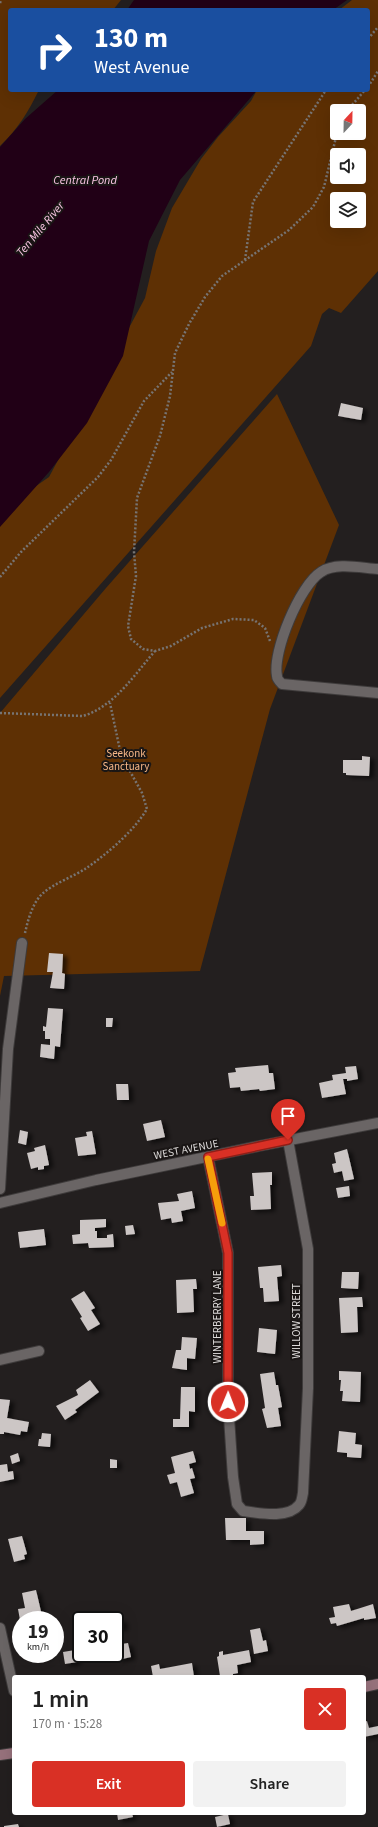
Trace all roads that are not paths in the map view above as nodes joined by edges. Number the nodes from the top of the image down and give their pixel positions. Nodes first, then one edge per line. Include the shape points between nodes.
1 (378, 569) edge
2 (378, 693) edge
3 (22, 943) road end
4 (378, 1123) edge
5 (288, 1140) junction
6 (208, 1157) junction
7 (0, 1189) edge
8 (0, 1203) edge
9 (39, 1351) dead end
10 (0, 1360) edge
11 (300, 1504) joint
12 (0, 1628) edge
13 (12, 1682) edge
14 (378, 1684) edge
15 (366, 1687) edge
16 (12, 1753) edge
17 (0, 1755) edge

1 - 2 street via 334,567 322,571 313,578 298,601 277,656 277,677 282,684
3 - 7 street via 8,1049
4 - 5 street, WEST AVENUE
5 - 6 street, WEST AVENUE
5 - 11 street, WILLOW STREET via 308,1249 308,1388 305,1479
6 - 8 street, WEST AVENUE
6 - 11 street, WINTERBERRY LANE via 228,1253 228,1402 237,1504 243,1511 286,1513
9 - 10 street
12 - 13 street
14 - 15 main road
16 - 17 main road

